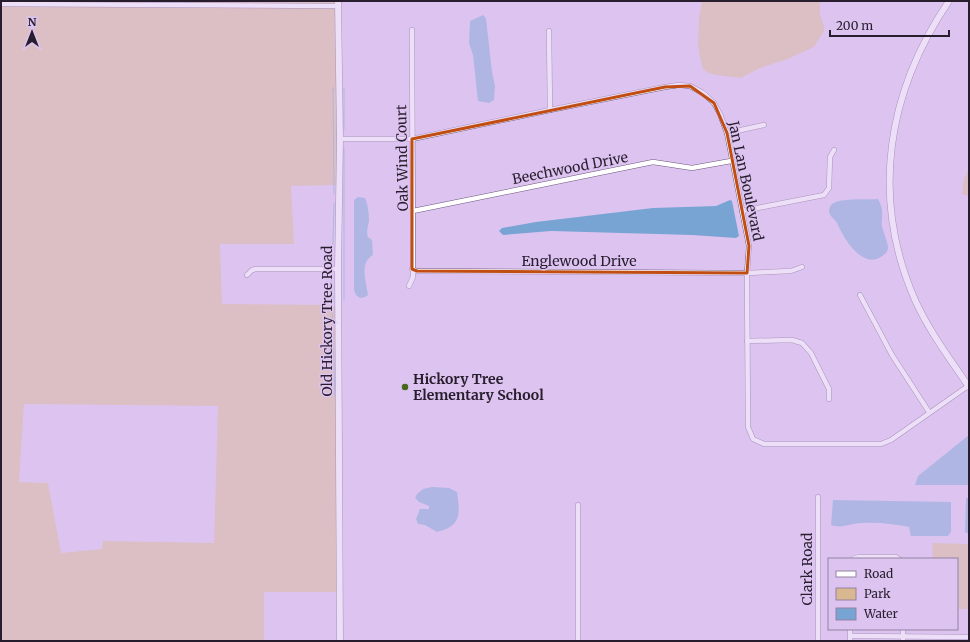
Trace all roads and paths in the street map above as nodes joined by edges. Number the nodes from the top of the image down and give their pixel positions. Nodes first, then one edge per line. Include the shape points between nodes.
1 (950, 1) edge
2 (97, 3) edge
3 (338, 3) edge
4 (1, 4) edge
5 (412, 30) dead end
6 (549, 31) dead end
7 (550, 110) junction
8 (764, 125) dead end
9 (727, 133) junction
10 (340, 139) junction
11 (412, 139) junction
12 (834, 150) dead end
13 (731, 161) junction
14 (413, 211) junction
15 (742, 211) junction
16 (802, 267) dead end
17 (338, 269) junction
18 (412, 269) junction
19 (747, 272) junction
20 (247, 275) dead end
21 (409, 286) dead end
22 (860, 295) dead end
23 (747, 342) junction
24 (969, 387) edge
25 (829, 399) dead end
26 (929, 412) junction
27 (818, 498) dead end
28 (578, 505) dead end
29 (855, 558) edge
30 (898, 558) edge
31 (969, 637) edge
32 (850, 639) edge
33 (903, 639) edge
34 (340, 641) edge
35 (578, 641) edge
36 (818, 641) edge

1 - 24 street via 936,20 914,61 900,104 890,160 890,198 895,238 908,284 927,323
2 - 3 street
2 - 4 street
3 - 10 street, Old Hickory Tree Road
5 - 11 street, Oak Wind Court
6 - 7 street
7 - 9 street, Jan Lan Boulevard via 665,87 690,86 714,103
7 - 11 street, Jan Lan Boulevard
8 - 9 street
9 - 13 street, Jan Lan Boulevard
10 - 11 street, Jan Lan Boulevard
10 - 17 street, Old Hickory Tree Road
11 - 14 street, Oak Wind Court
12 - 15 street via 830,157 829,188 824,195
13 - 14 street, Beechwood Drive via 692,168 653,162
13 - 15 street, Jan Lan Boulevard
14 - 18 street, Oak Wind Court
15 - 19 street, Jan Lan Boulevard via 749,246
16 - 19 street, Englewood Drive via 791,271
17 - 20 street via 256,268
17 - 34 street, Old Hickory Tree Road
18 - 19 street, Englewood Drive
18 - 21 street, Oak Wind Court via 413,277
19 - 23 street, Jan Lan Boulevard
22 - 26 street via 892,355
23 - 25 street via 792,340 802,343 811,353 829,389
23 - 26 street, Jan Lan Boulevard via 748,427 753,439 764,444 881,444 891,440
24 - 26 street, Jan Lan Boulevard
27 - 36 street, Clark Road
28 - 35 street
29 - 30 street
31 - 33 street
32 - 33 street

